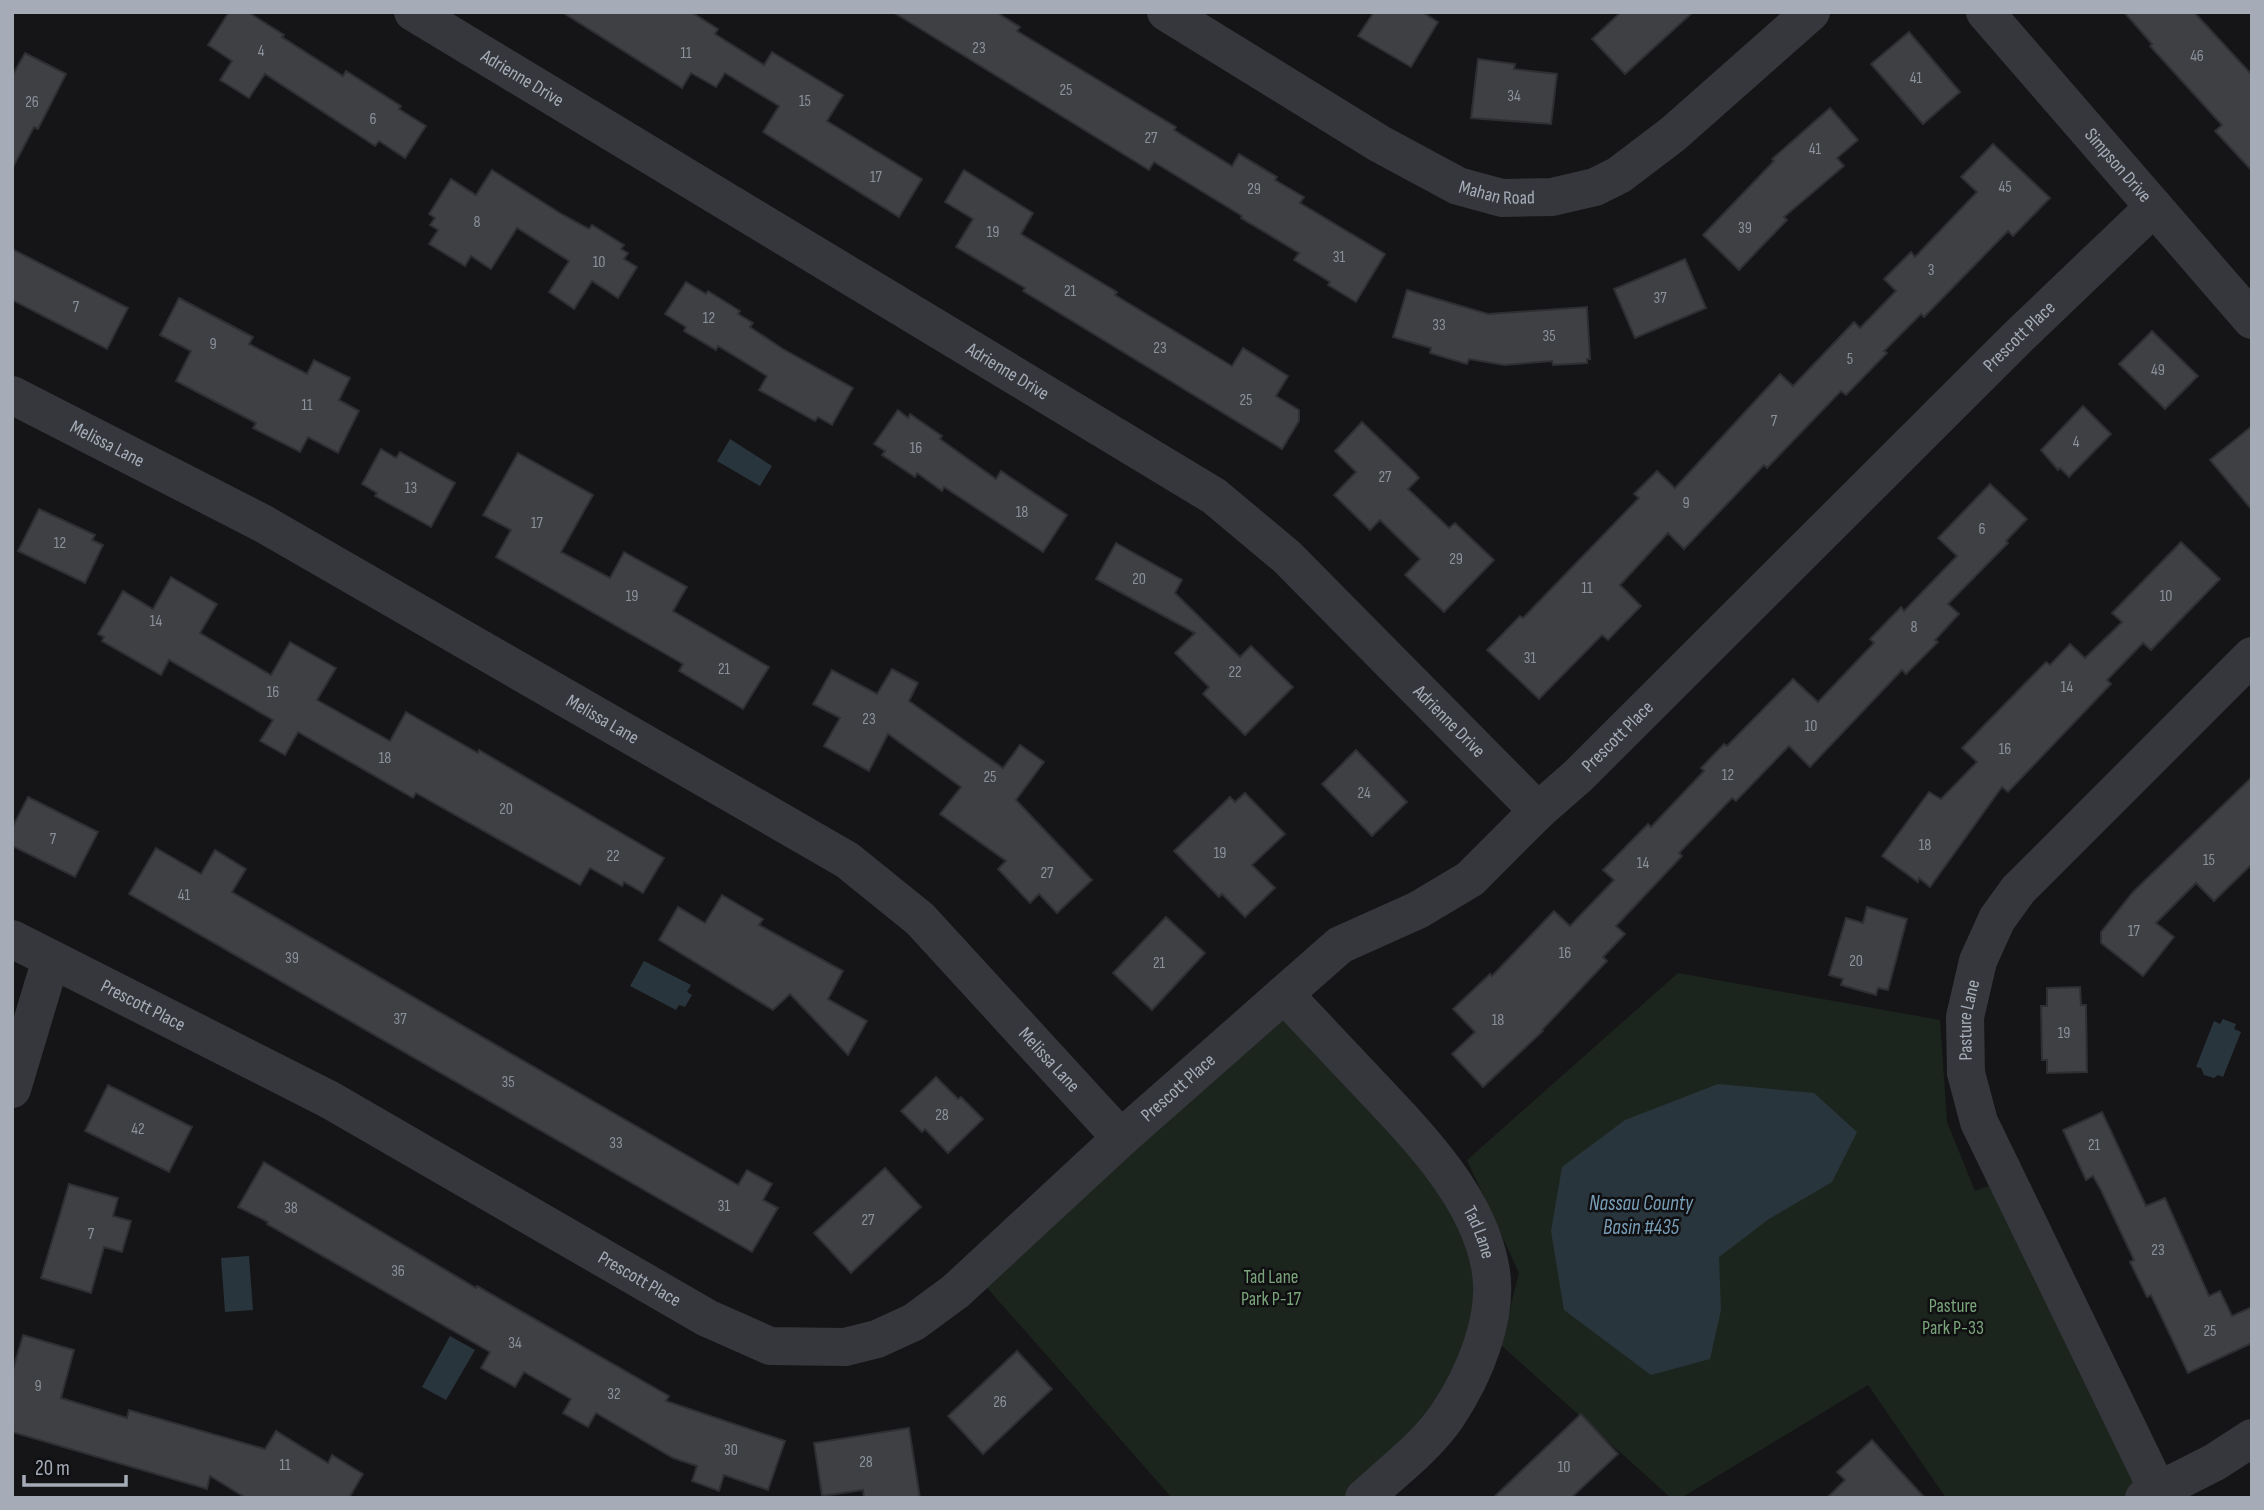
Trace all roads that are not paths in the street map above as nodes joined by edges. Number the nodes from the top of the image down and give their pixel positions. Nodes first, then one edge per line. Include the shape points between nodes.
1 (413, 12) edge
2 (1166, 12) edge
3 (1811, 12) edge
4 (1985, 12) edge
5 (2154, 206) junction
6 (2252, 320) edge
7 (12, 395) edge
8 (2252, 656) edge
9 (1538, 811) junction
10 (12, 939) edge
11 (51, 960) junction
12 (1284, 994) junction
13 (12, 1089) edge
14 (1121, 1138) junction
15 (2252, 1438) edge
16 (2151, 1494) edge
17 (1364, 1498) edge

1 - 9 street, Adrienne Drive via 1213,496 1287,557
2 - 3 street, Mahan Road via 1380,145 1458,186 1502,198 1552,197 1595,187 1619,175 1673,134
4 - 5 street, Simpson Drive
5 - 6 street, Simpson Drive
5 - 9 street, Prescott Place
7 - 14 street, Melissa Lane via 262,523 848,860 920,919
8 - 16 street, Pasture Lane via 2018,890 1997,919 1978,961 1965,1017 1966,1073 1979,1122
9 - 12 street, Prescott Place via 1469,880 1418,910 1340,945
10 - 11 street, Prescott Place
11 - 13 street
11 - 14 street, Prescott Place via 330,1100 707,1318 770,1346 845,1347 914,1322 956,1291
12 - 14 street, Prescott Place
12 - 17 street, Tad Lane via 1421,1138 1472,1211 1491,1266 1485,1339 1468,1381 1446,1417
15 - 16 street

